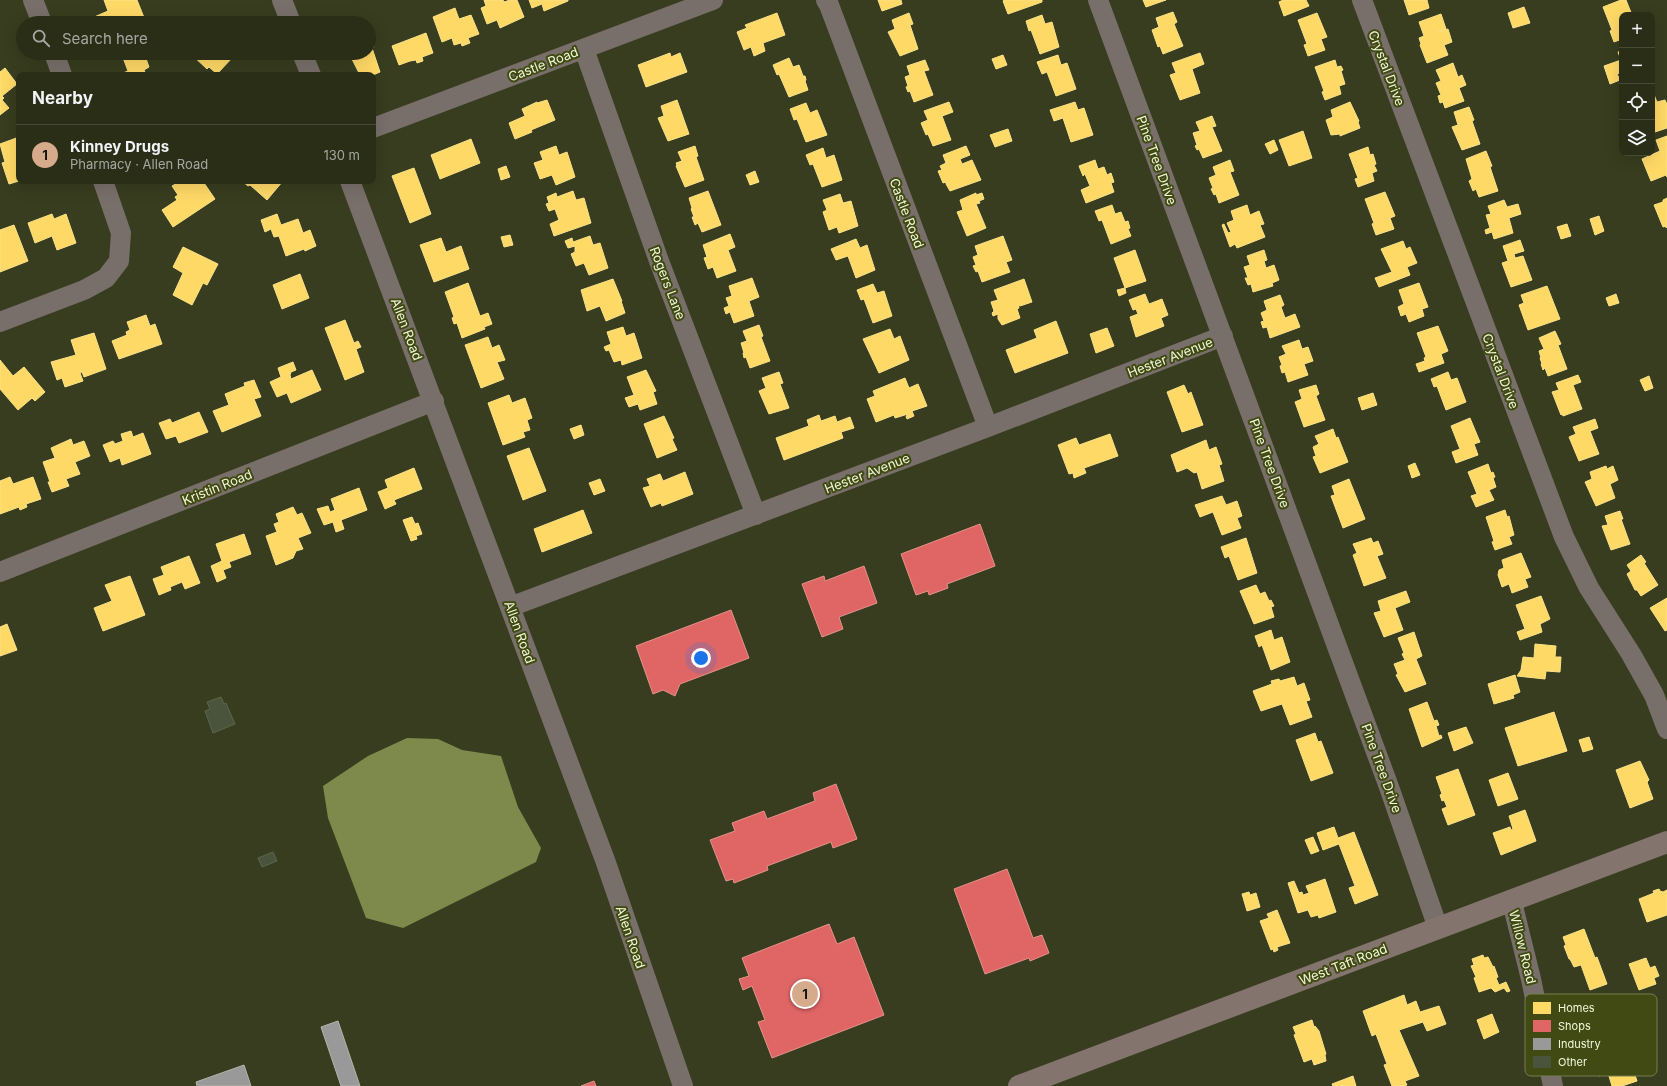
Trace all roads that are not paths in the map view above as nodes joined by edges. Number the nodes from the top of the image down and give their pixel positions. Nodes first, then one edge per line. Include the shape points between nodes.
1 (33, 0) edge
2 (282, 0) edge
3 (713, 0) edge
4 (826, 0) edge
5 (1098, 0) edge
6 (1362, 0) edge
7 (39, 16) edge
8 (288, 16) edge
9 (584, 49) junction
10 (57, 60) edge
11 (305, 60) edge
12 (61, 72) edge
13 (310, 72) edge
14 (376, 127) edge
15 (104, 184) edge
16 (351, 184) edge
17 (0, 322) edge
18 (1223, 336) junction
19 (434, 401) junction
20 (988, 427) junction
21 (756, 514) junction
22 (0, 572) edge
23 (510, 606) junction
24 (1667, 730) edge
25 (1667, 842) edge
26 (1512, 902) junction
27 (1438, 928) junction
28 (1534, 994) edge
29 (1551, 1076) edge
30 (683, 1086) edge
31 (1019, 1086) edge
32 (1553, 1086) edge

1 - 7 street
2 - 8 street
3 - 9 street, Castle Road
4 - 20 street, Castle Road
5 - 18 street, Pine Tree Drive
6 - 24 street, Crystal Drive via 1564,537 1589,588 1650,689
9 - 14 street, Castle Road
9 - 21 street, Rogers Lane via 659,261
10 - 12 street
11 - 13 street
15 - 17 street via 120,233 119,262 106,278 84,290
16 - 19 street, Allen Road
18 - 20 street, Hester Avenue
18 - 27 street, Pine Tree Drive via 1389,787
19 - 22 street, Kristin Road
19 - 23 street, Allen Road
20 - 21 street, Hester Avenue
21 - 23 street, Hester Avenue
23 - 30 street, Allen Road via 605,860
25 - 26 main road, West Taft Road
26 - 27 main road, West Taft Road
26 - 28 street, Willow Road
27 - 31 main road, West Taft Road
29 - 32 street, Willow Road

